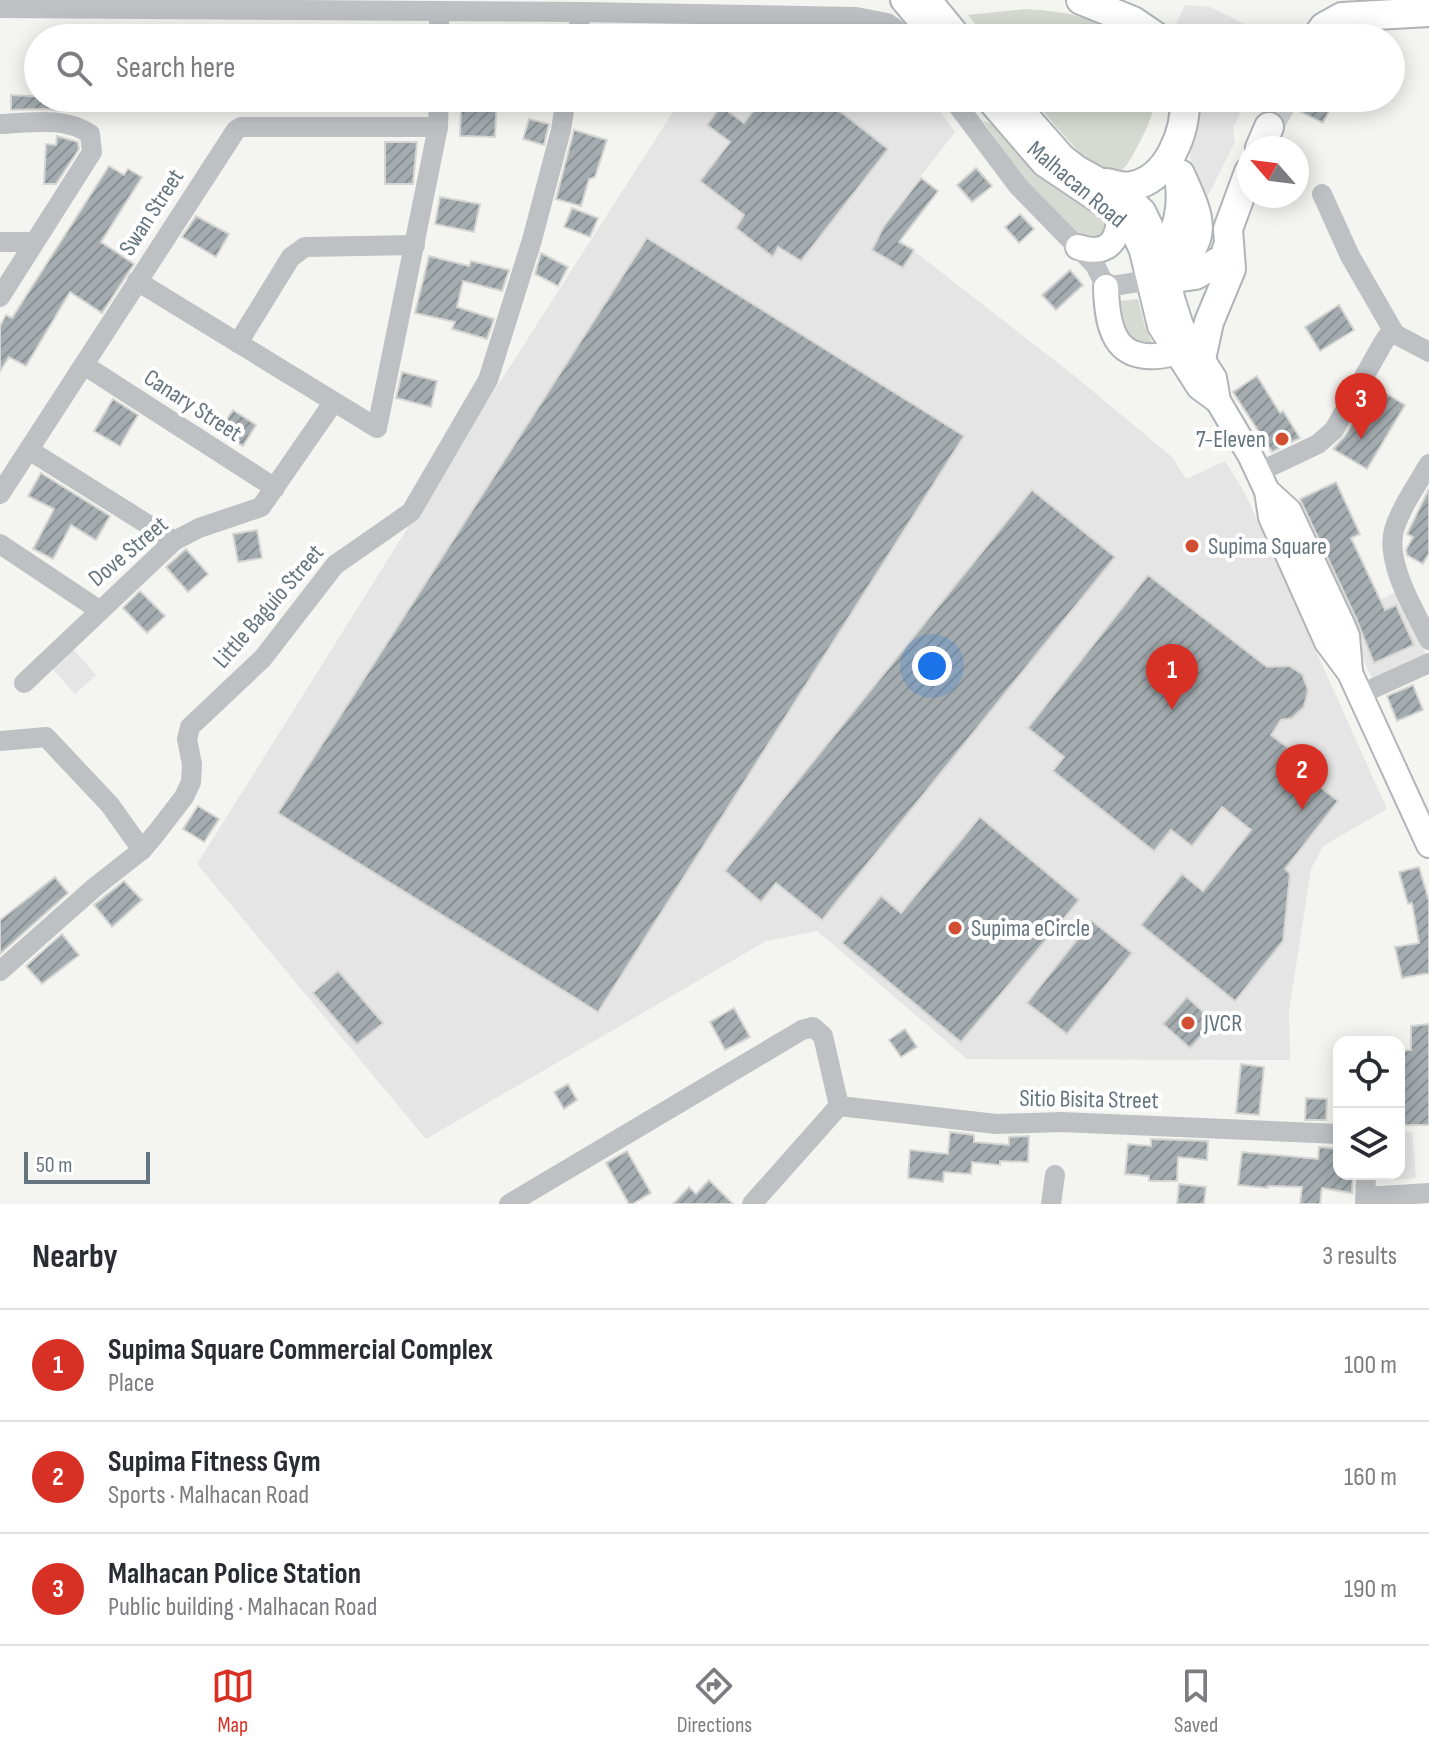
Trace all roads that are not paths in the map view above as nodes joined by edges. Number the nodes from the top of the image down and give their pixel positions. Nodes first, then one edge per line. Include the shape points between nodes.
1 (903, 0) edge
2 (929, 0) edge
3 (1081, 0) edge
4 (0, 8) edge
5 (439, 11) junction
6 (581, 12) junction
7 (1429, 12) edge
8 (439, 24) edge
9 (579, 24) edge
10 (888, 24) edge
11 (923, 24) edge
12 (949, 24) edge
13 (1137, 24) edge
14 (1329, 24) edge
15 (439, 112) edge
16 (564, 112) edge
17 (962, 112) edge
18 (999, 112) edge
19 (1023, 112) edge
20 (1184, 112) edge
21 (0, 124) edge
22 (438, 127) junction
23 (1177, 161) junction
24 (1107, 183) junction
25 (1322, 194) dead end
26 (1237, 205) edge
27 (1119, 215) junction
28 (0, 242) edge
29 (33, 242) junction
30 (415, 245) junction
31 (1078, 247) junction
32 (1227, 249) junction
33 (1162, 271) junction
34 (137, 281) junction
35 (1106, 287) junction
36 (0, 297) edge
37 (1395, 334) junction
38 (238, 343) junction
39 (1429, 352) edge
40 (1188, 356) junction
41 (84, 365) junction
42 (333, 403) junction
43 (29, 450) junction
44 (1429, 464) edge
45 (1263, 482) junction
46 (275, 488) junction
47 (0, 494) edge
48 (174, 541) junction
49 (0, 544) edge
50 (99, 610) junction
51 (1429, 640) edge
52 (1429, 663) edge
53 (24, 683) dead end
54 (1354, 684) junction
55 (0, 741) edge
56 (1429, 845) edge
57 (142, 850) junction
58 (0, 971) edge
59 (839, 1106) junction
60 (1333, 1134) edge
61 (1055, 1175) dead end
62 (1366, 1180) edge
63 (1429, 1193) edge
64 (1365, 1200) edge
65 (509, 1204) edge
66 (752, 1204) edge
67 (1051, 1204) edge

1 - 11 main road
2 - 12 main road
3 - 13 highway
4 - 5 street
5 - 6 street
5 - 8 street
6 - 9 street
6 - 10 street via 862,18
7 - 14 highway via 1342,17
15 - 22 street
16 - 57 street, Little Baguio Street via 532,240 488,380 411,512 335,565 263,658 190,727 191,782
17 - 31 street via 1018,186
18 - 27 main road, Malhacan Road via 1044,164
19 - 24 main road, Malhacan Road via 1062,156
20 - 23 highway
21 - 29 street via 64,123 90,134 90,159
22 - 30 street
22 - 34 street, Swan Street via 241,127
23 - 24 highway via 1142,183
23 - 33 highway via 1199,232 1185,259
24 - 33 main road, Malhacan Road via 1143,211
25 - 37 street
26 - 32 highway
27 - 31 main road via 1117,233 1108,246 1096,251
27 - 33 main road, Malhacan Road
28 - 29 street
29 - 36 street
30 - 38 street via 305,247 291,257
30 - 42 street via 377,428
31 - 35 street
32 - 33 highway via 1225,258 1204,272
32 - 40 highway via 1231,269
33 - 35 street
33 - 40 main road, Malhacan Road
34 - 38 street
34 - 41 street, Swan Street
35 - 40 main road via 1108,323 1118,342 1148,356
37 - 39 street
37 - 45 street via 1383,343 1334,430
38 - 42 street
40 - 45 main road, Malhacan Road via 1214,378 1218,401
41 - 43 street, Swan Street
41 - 46 street, Canary Street
42 - 46 street, Dove Street
43 - 47 street, Swan Street
43 - 48 street
44 - 51 street via 1401,513 1392,541 1403,587
45 - 54 main road, Malhacan Road via 1271,517 1327,642
46 - 48 street, Dove Street via 261,507
48 - 50 street, Dove Street
49 - 50 street
50 - 53 street, Dove Street
52 - 54 street
54 - 56 main road, Malhacan Road
55 - 57 street via 46,737 110,805
57 - 58 street, Little Baguio Street
59 - 60 street, Sitio Bisita Street via 996,1124
59 - 65 street via 823,1036 813,1027 802,1030
59 - 66 street
61 - 67 street
62 - 64 street
63 - 64 street

